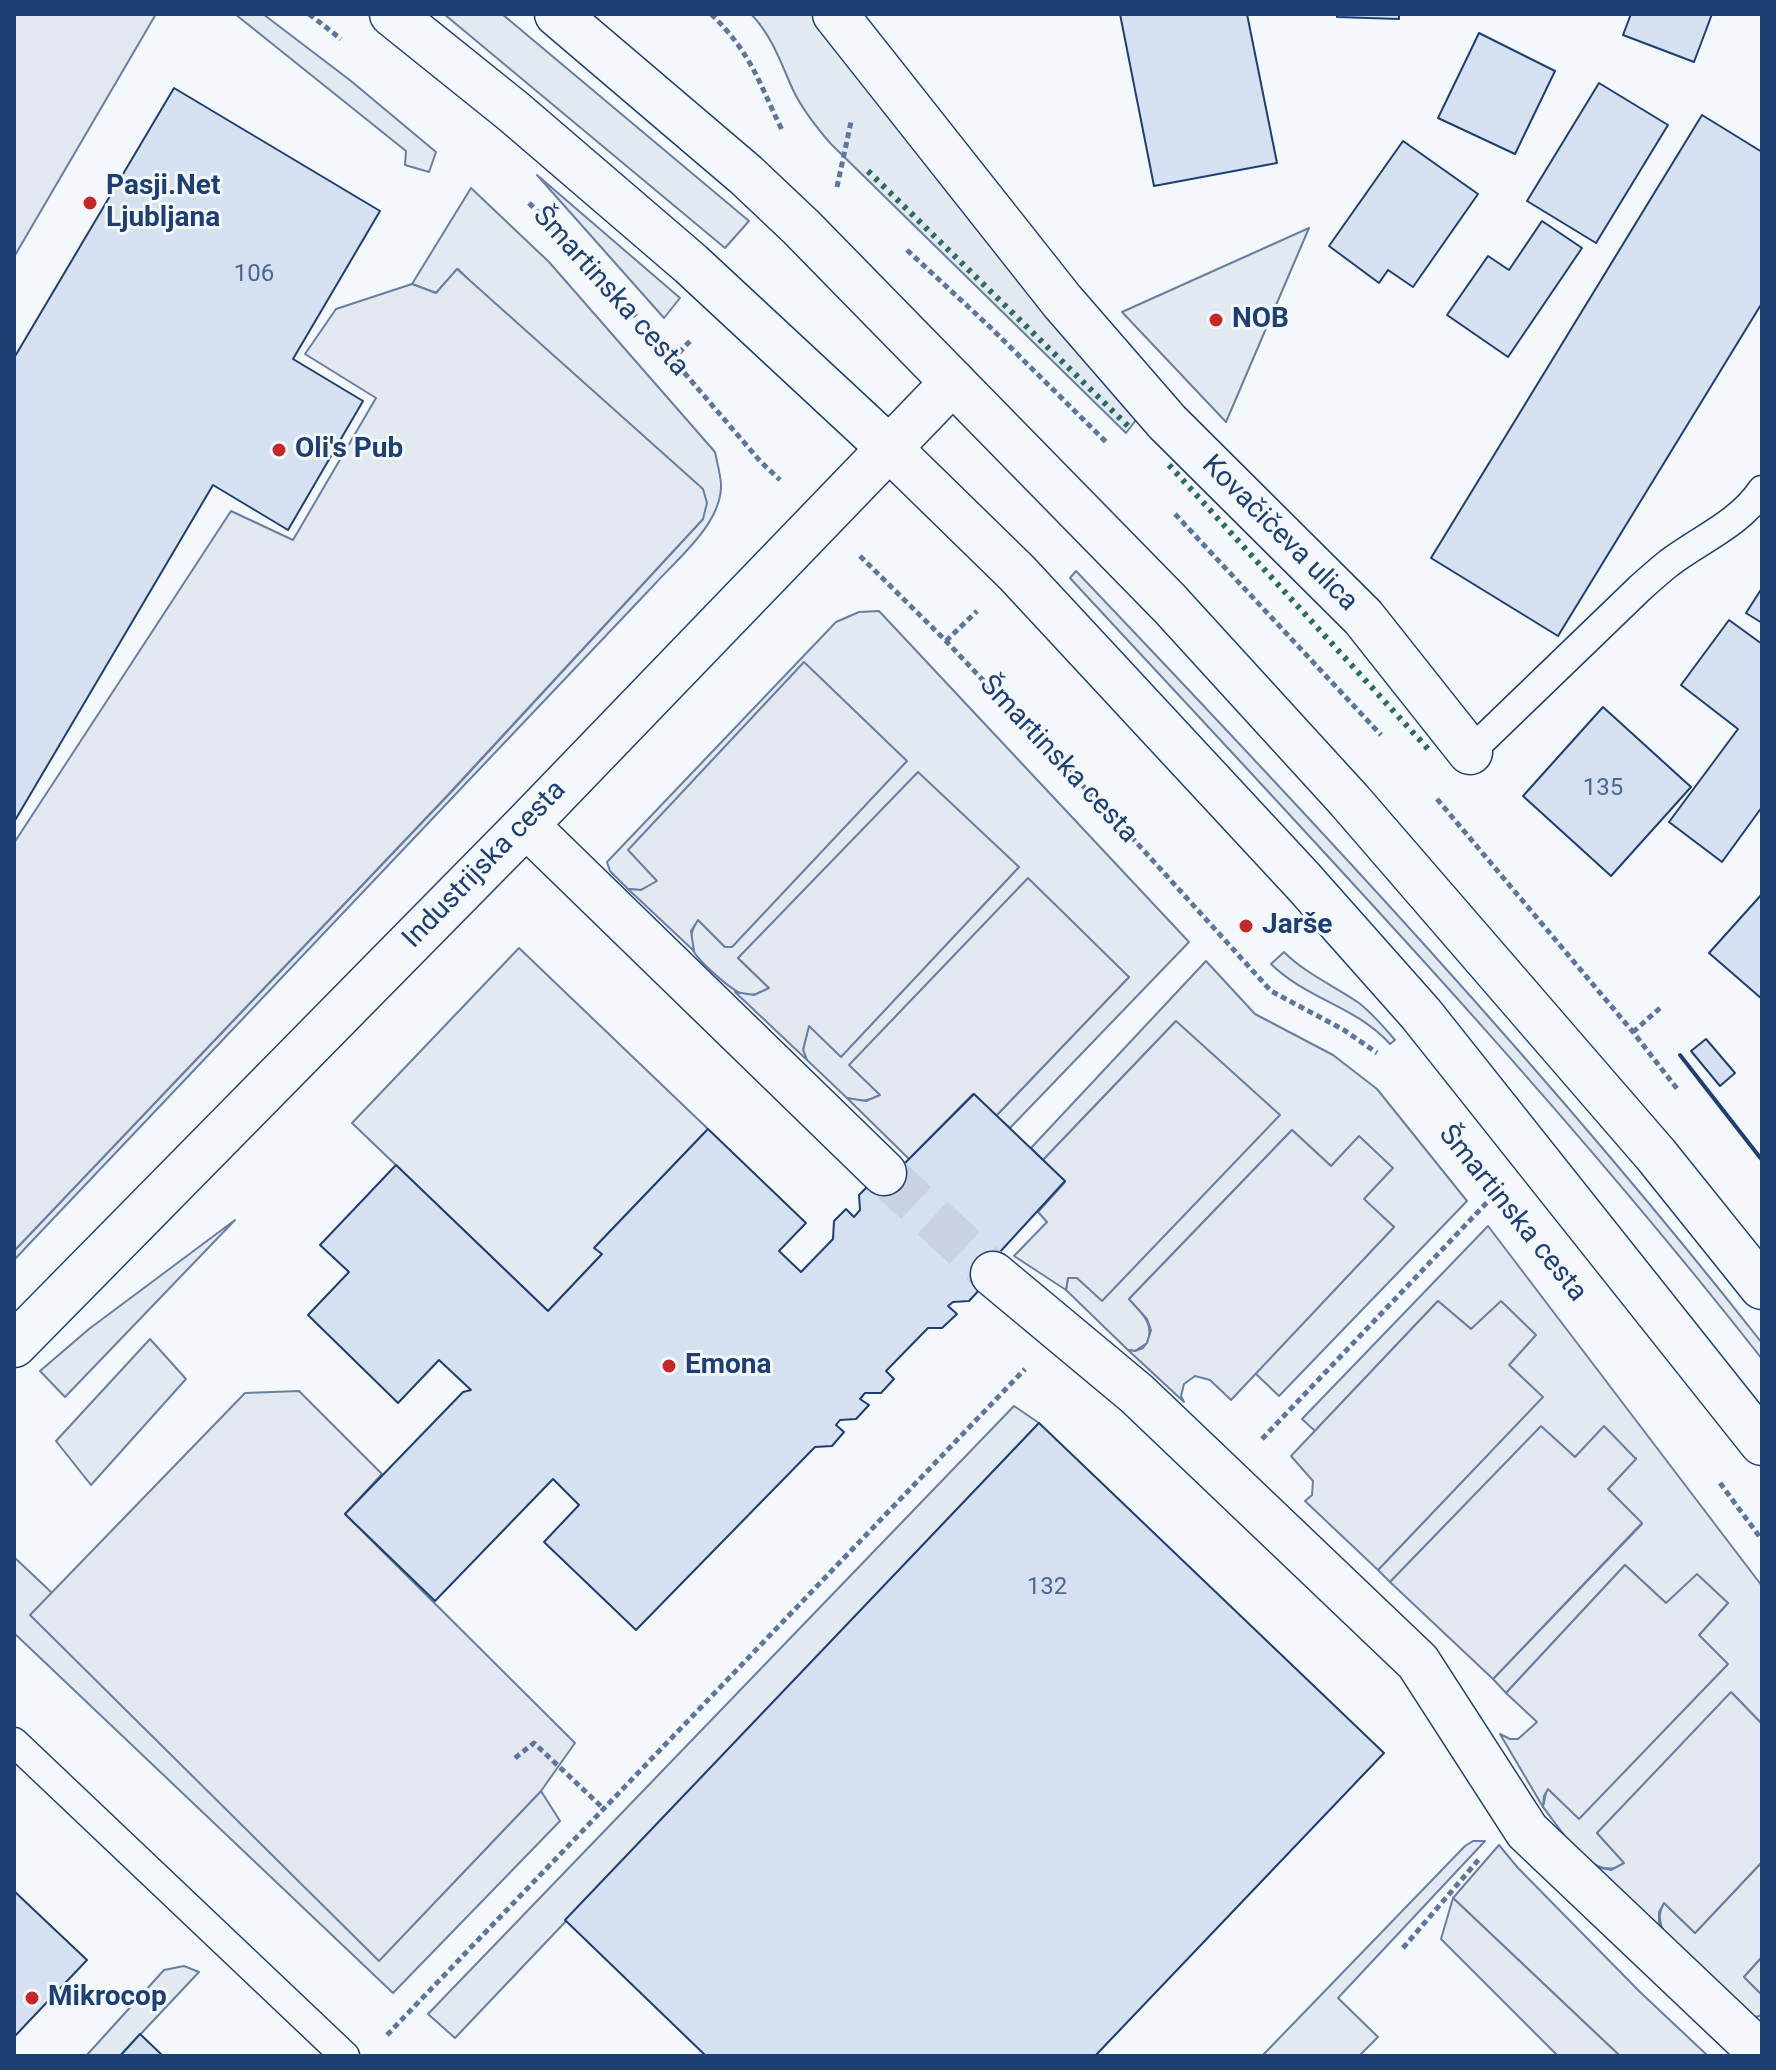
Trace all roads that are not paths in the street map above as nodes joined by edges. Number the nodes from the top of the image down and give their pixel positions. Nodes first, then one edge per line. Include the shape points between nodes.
1 (392, 14) edge
2 (557, 14) edge
3 (835, 14) edge
4 (953, 382) junction
5 (890, 449) junction
6 (1762, 490) edge
7 (1470, 752) joint
8 (526, 825) junction
9 (884, 1173) tunnel mouth
10 (993, 1274) tunnel mouth
11 (1762, 1287) edge
12 (14, 1345) edge
13 (1762, 1443) edge
14 (14, 1742) edge
15 (1762, 2054) edge
16 (345, 2056) edge

1 - 5 street, Šmartinska cesta via 618,200
2 - 4 street via 746,175
3 - 7 street, Kovačičeva ulica via 1062,301 1167,422 1363,617
4 - 5 street, Industrijska cesta
4 - 11 street via 1170,604 1349,800 1656,1155
5 - 8 street, Industrijska cesta
5 - 13 street, Šmartinska cesta via 1017,573 1411,1002
6 - 7 lane, Kovačičeva ulica via 1718,533 1640,588
8 - 9 street
8 - 12 street, Industrijska cesta
10 - 15 street via 1137,1394 1418,1662 1527,1831
14 - 16 lane

